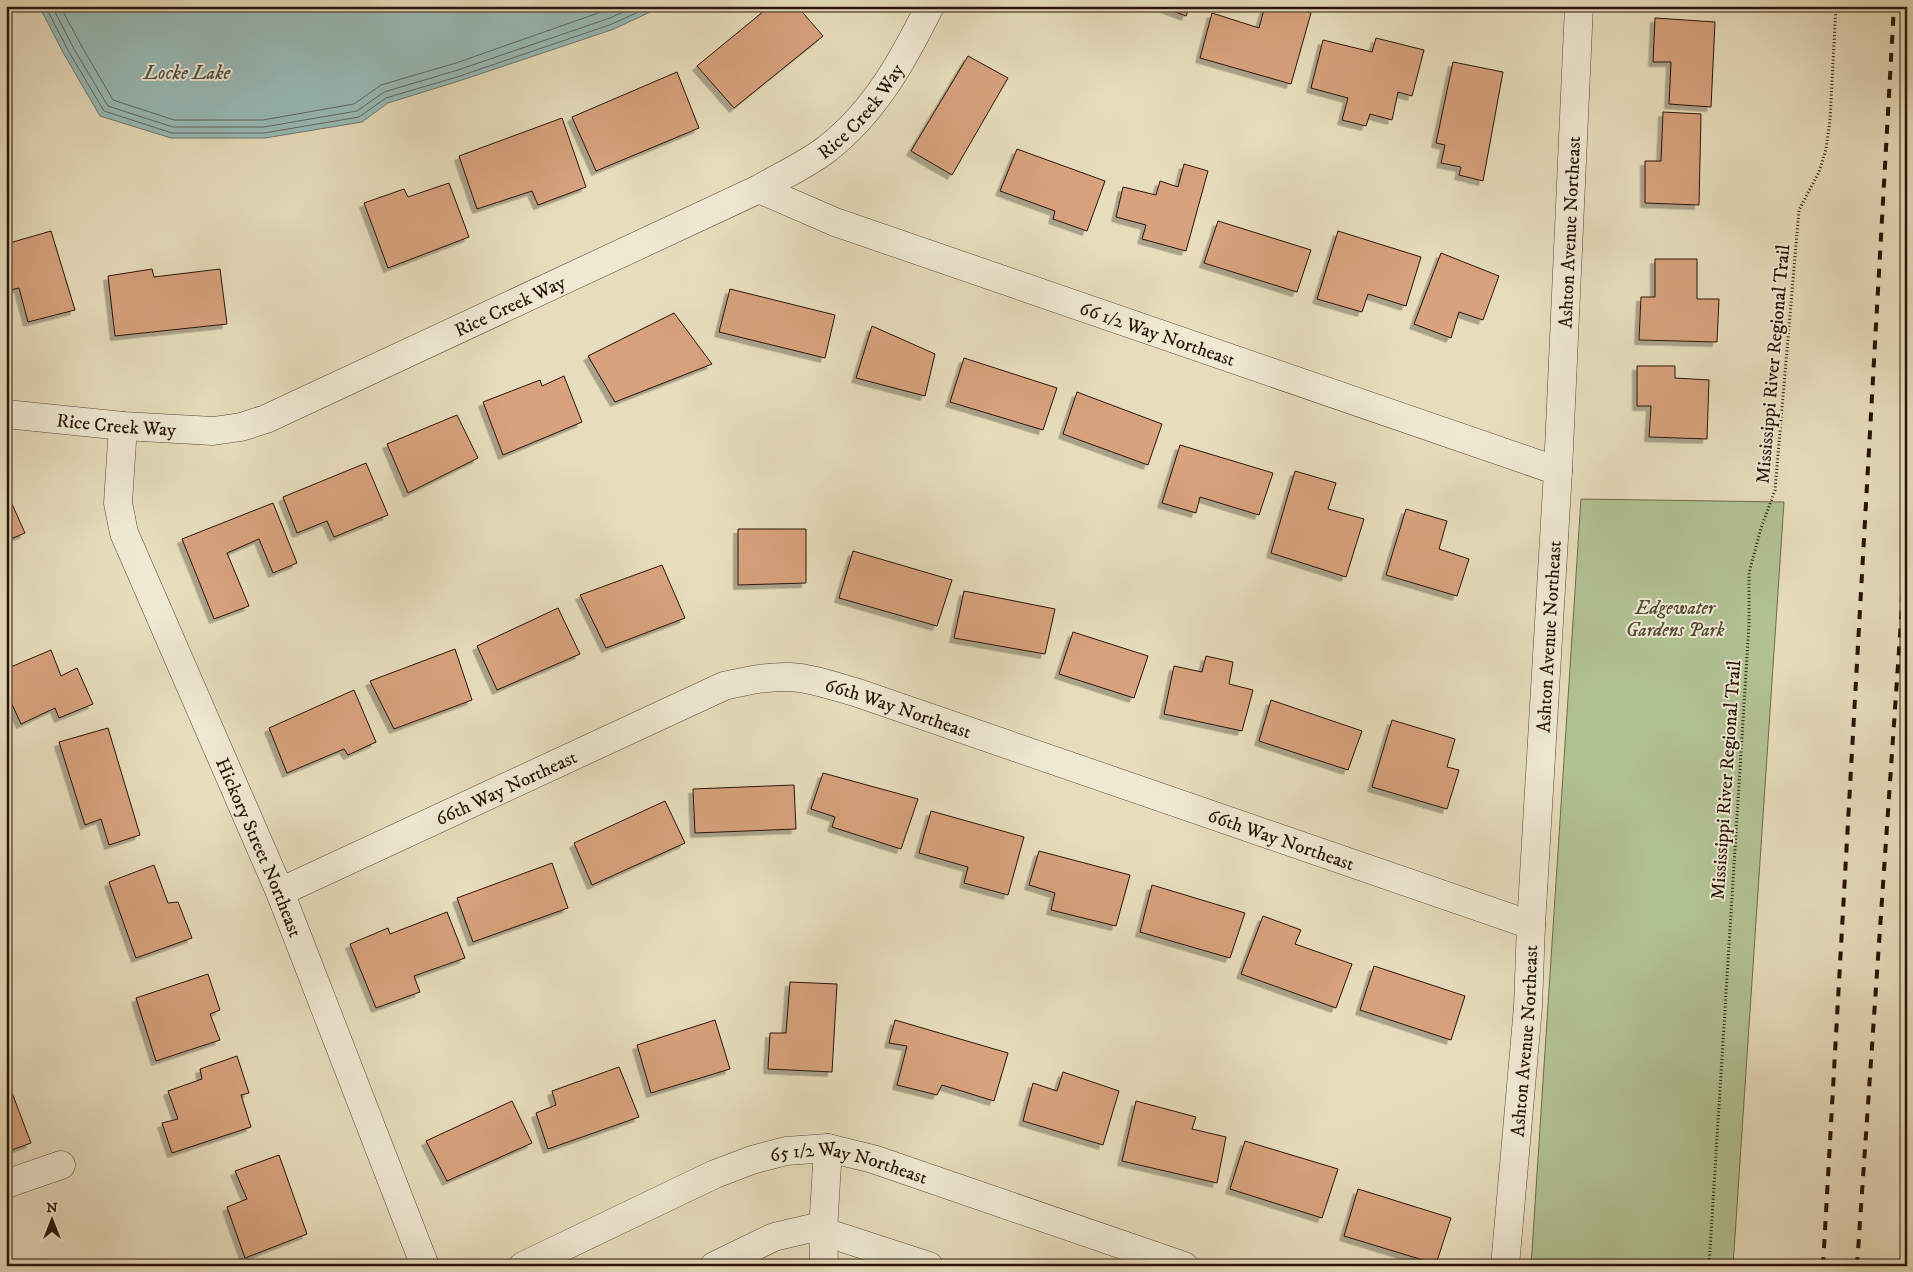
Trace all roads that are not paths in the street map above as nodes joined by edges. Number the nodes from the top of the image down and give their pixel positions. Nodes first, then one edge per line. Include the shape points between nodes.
1 (930, 6) edge
2 (1574, 8) edge
3 (759, 189) junction
4 (6, 414) edge
5 (123, 426) junction
6 (1558, 471) junction
7 (280, 892) junction
8 (1530, 925) junction
9 (828, 1148) junction
10 (61, 1165) dead end
11 (6, 1184) edge
12 (823, 1231) junction
13 (425, 1266) edge
14 (523, 1266) edge
15 (714, 1266) edge
16 (824, 1266) edge
17 (929, 1266) edge
18 (1184, 1266) edge
19 (1505, 1266) edge

1 - 3 street, Rice Creek Way via 890,80 860,119 827,149
2 - 6 street, Ashton Avenue Northeast
3 - 5 street, Rice Creek Way via 266,418 241,427 213,431
3 - 6 street, 66 1/2 Way Northeast via 835,222
4 - 5 street, Rice Creek Way
5 - 7 street, Hickory Street Northeast via 118,502 124,533
6 - 8 street, Ashton Avenue Northeast
7 - 8 street, 66th Way Northeast via 724,686 755,679 790,677 858,693
7 - 13 street, Hickory Street Northeast
8 - 19 street, Ashton Avenue Northeast via 1528,1007
9 - 12 street
9 - 14 street, 65 1/2 Way Northeast via 786,1150 714,1174
9 - 18 street, 65 1/2 Way Northeast via 874,1159
10 - 11 street
12 - 15 street via 812,1228 774,1237
12 - 16 street
12 - 17 street

